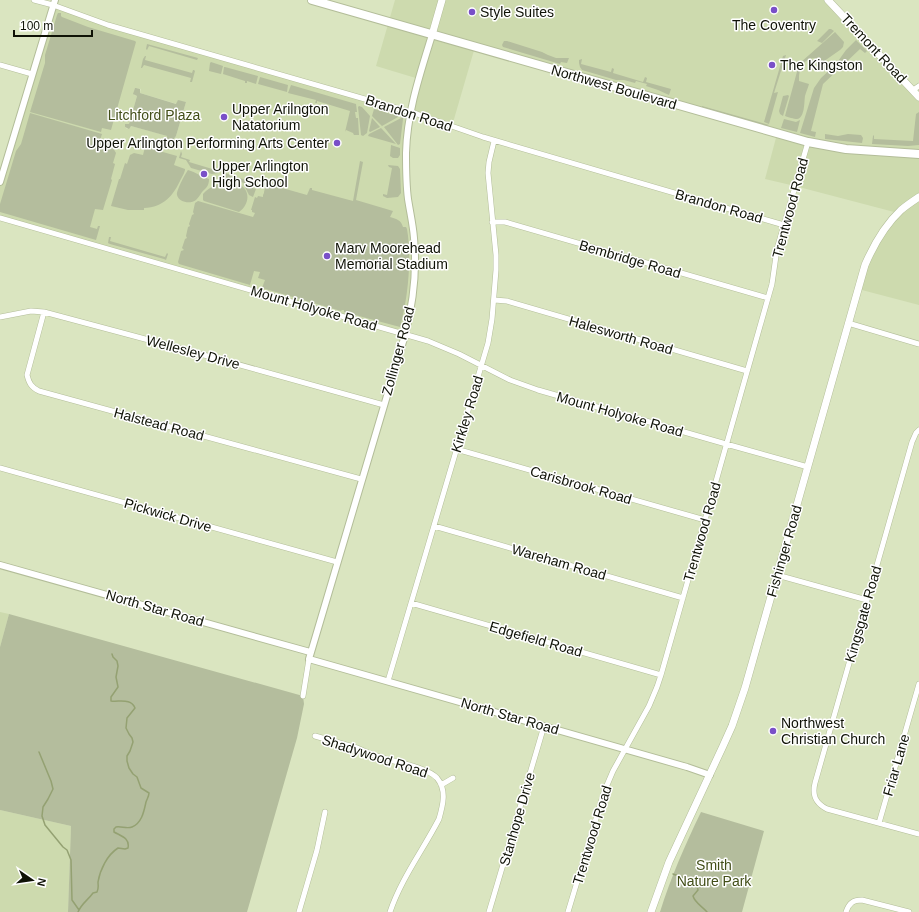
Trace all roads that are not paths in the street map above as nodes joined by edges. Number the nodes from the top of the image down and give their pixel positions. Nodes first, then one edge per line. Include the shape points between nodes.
1 (34, 0) edge
2 (312, 0) edge
3 (442, 0) edge
4 (828, 0) edge
5 (54, 3) edge
6 (432, 34) junction
7 (0, 65) edge
8 (32, 74) junction
9 (916, 88) edge
10 (919, 97) edge
11 (410, 112) junction
12 (494, 141) junction
13 (808, 142) junction
14 (919, 152) edge
15 (910, 153) junction
16 (919, 159) edge
17 (3, 162) edge
18 (0, 182) edge
19 (919, 197) edge
20 (0, 218) edge
21 (492, 222) junction
22 (784, 225) junction
23 (768, 298) junction
24 (494, 300) junction
25 (44, 312) junction
26 (0, 317) edge
27 (848, 323) junction
28 (405, 335) junction
29 (919, 344) edge
30 (481, 366) junction
31 (747, 371) junction
32 (384, 405) junction
33 (919, 430) edge
34 (726, 444) junction
35 (456, 449) junction
36 (808, 467) junction
37 (0, 468) edge
38 (361, 479) junction
39 (705, 520) junction
40 (434, 526) junction
41 (337, 562) junction
42 (0, 565) edge
43 (777, 575) junction
44 (683, 598) junction
45 (867, 600) junction
46 (411, 603) junction
47 (310, 652) junction
48 (309, 659) junction
49 (661, 675) junction
50 (388, 681) junction
51 (919, 684) edge
52 (303, 696) dead end
53 (544, 726) junction
54 (315, 736) dead end
55 (625, 750) junction
56 (710, 775) junction
57 (453, 778) dead end
58 (441, 784) junction
59 (325, 812) dead end
60 (879, 823) junction
61 (919, 834) edge
62 (299, 912) edge
63 (390, 912) edge
64 (490, 912) edge
65 (568, 912) edge
66 (651, 912) edge
67 (846, 912) edge
68 (910, 912) edge

1 - 5 street, Brandon Road
2 - 6 main road, Northwest Boulevard
3 - 6 main road, Zollinger Road
4 - 9 main road, Tremont Road
5 - 8 street
5 - 11 street, Brandon Road via 108,25
6 - 11 street, Zollinger Road
6 - 13 main road, Northwest Boulevard
7 - 8 street
8 - 17 street
9 - 10 main road, Tremont Road
11 - 12 street, Brandon Road
11 - 28 street, Zollinger Road via 406,181 414,239 415,270
12 - 21 street, Kirkley Road via 488,173
12 - 22 street, Brandon Road
13 - 15 main road, Northwest Boulevard via 846,149
13 - 22 street, Trentwood Road
14 - 15 main road, Northwest Boulevard
15 - 16 main road
17 - 18 street
19 - 27 main road, Fishinger Road via 902,210 879,237 865,265
20 - 28 street, Mount Holyoke Road
21 - 23 street, Bembridge Road via 505,222
21 - 24 street, Kirkley Road via 496,270
22 - 23 street, Trentwood Road
23 - 31 street, Trentwood Road
24 - 30 street, Kirkley Road via 490,332
24 - 31 street, Halesworth Road
25 - 26 street, Wellesley Drive via 31,311
25 - 32 street, Wellesley Drive
25 - 38 street, Halstead Road via 27,375 28,382 33,388
27 - 29 street
27 - 36 main road, Fishinger Road
28 - 30 street, Mount Holyoke Road via 459,354
28 - 32 street, Zollinger Road
30 - 34 street, Mount Holyoke Road via 538,390
30 - 35 street, Kirkley Road
31 - 34 street, Trentwood Road
32 - 38 street, Zollinger Road
33 - 45 street, Kingsgate Road via 912,442
34 - 36 street, Mount Holyoke Road
34 - 39 street, Trentwood Road
35 - 39 street, Carisbrook Road
35 - 40 street, Kirkley Road
36 - 43 main road, Fishinger Road
37 - 41 street, Pickwick Drive
38 - 41 street, Zollinger Road
39 - 44 street, Trentwood Road
40 - 44 street, Wareham Road
40 - 46 street, Kirkley Road
41 - 47 street, Zollinger Road
42 - 47 street, North Star Road
43 - 45 street
43 - 56 main road, Fishinger Road via 745,688 732,726
44 - 49 street, Trentwood Road
45 - 60 street, Kingsgate Road via 814,792 816,800 827,809
46 - 49 street, Edgefield Road
46 - 50 street, Kirkley Road
47 - 48 street, Zollinger Road
48 - 50 street, North Star Road
48 - 52 street, Zollinger Road
49 - 55 street, Trentwood Road via 649,706
50 - 53 street, North Star Road
51 - 60 street, Friar Lane
53 - 55 street, North Star Road
53 - 64 street, Stanhope Drive
54 - 58 street, Shadywood Road via 432,774
55 - 56 street, North Star Road
55 - 65 street, Trentwood Road via 602,798
56 - 66 main road, Fishinger Road via 669,862
57 - 58 street
58 - 63 street, Shadywood Road via 444,798 442,810 401,885
59 - 62 street
60 - 61 street
67 - 68 street via 852,902 857,900

